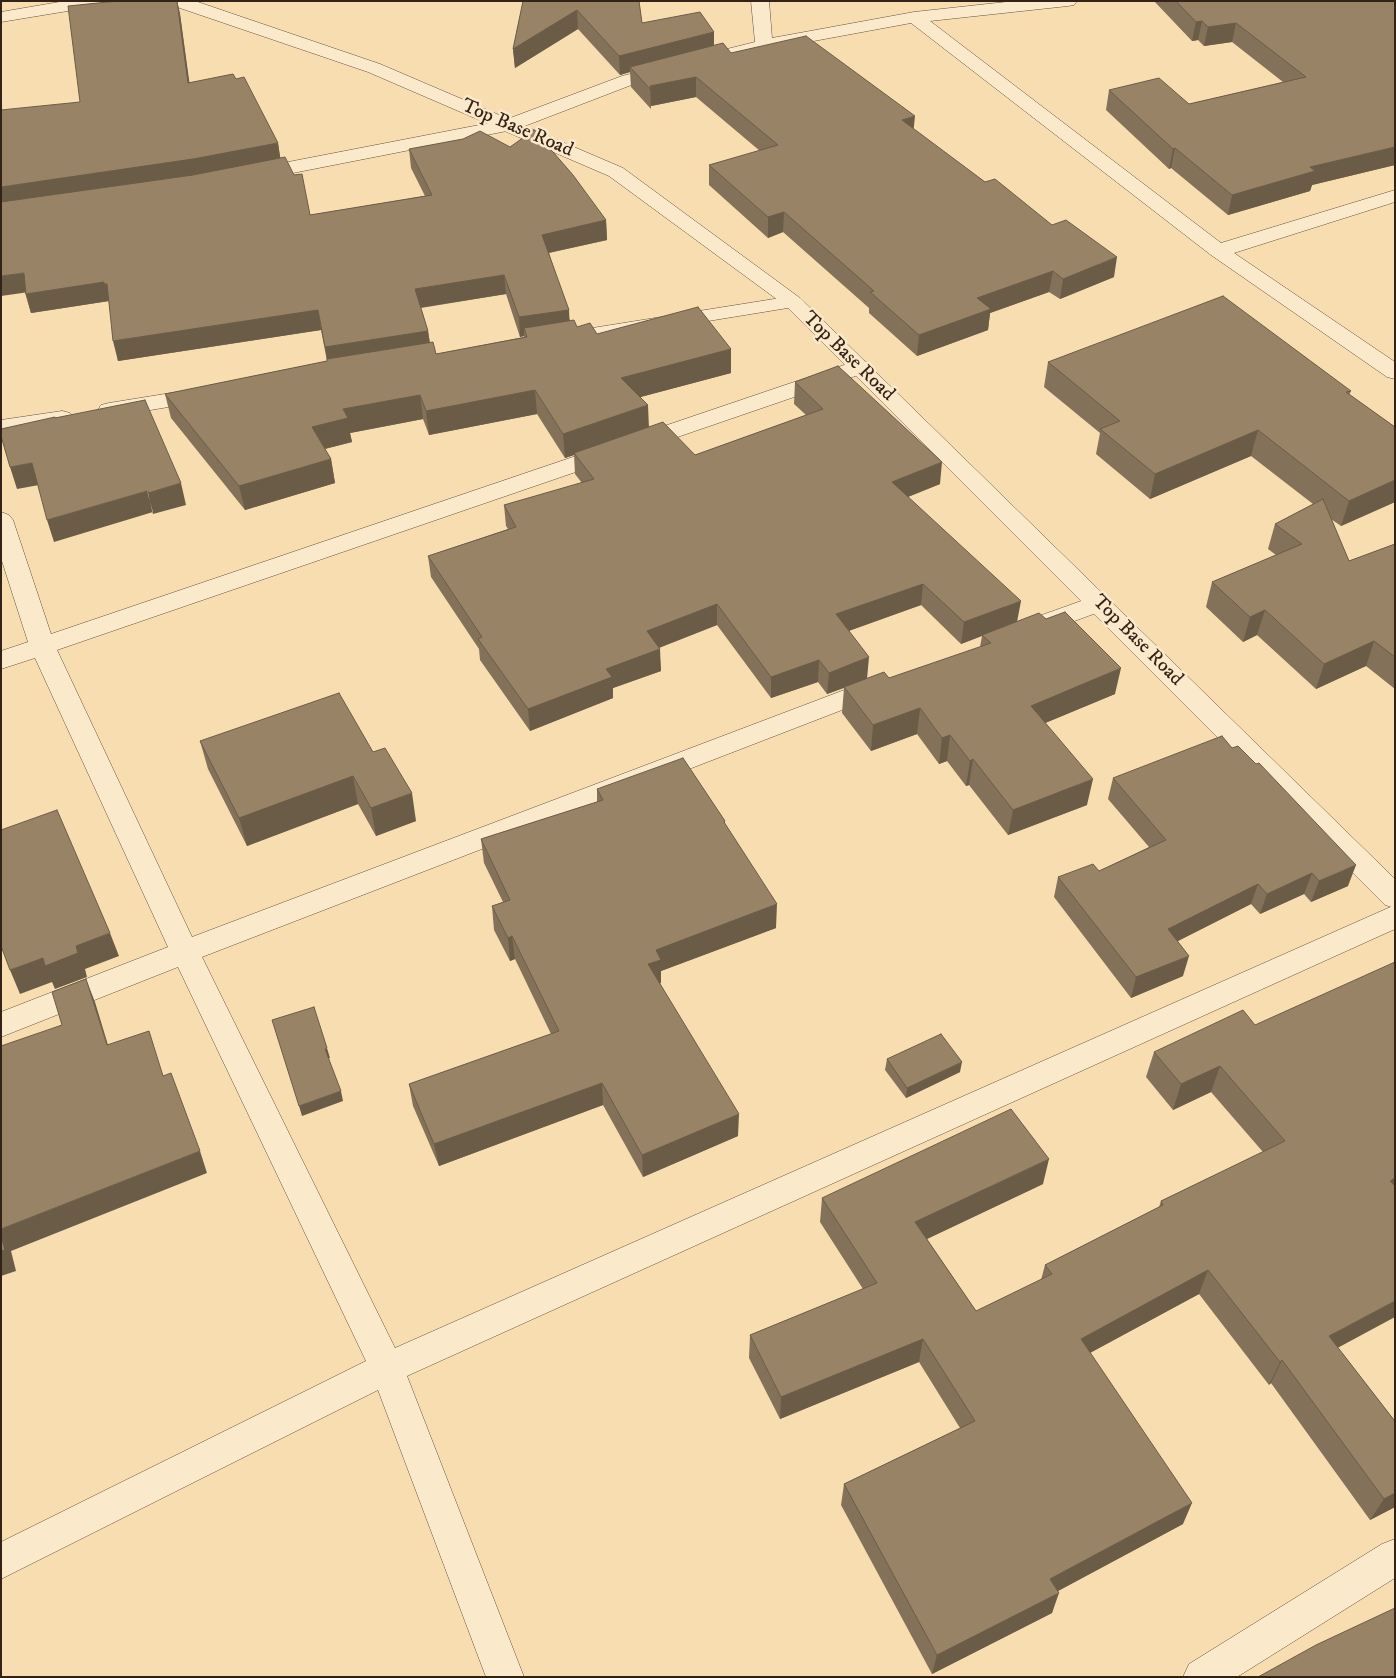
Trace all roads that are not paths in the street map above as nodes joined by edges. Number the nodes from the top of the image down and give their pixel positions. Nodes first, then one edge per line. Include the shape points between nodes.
1 (98, 1) edge
2 (177, 1) edge
3 (760, 1) edge
4 (1068, 1) edge
5 (1, 17) edge
6 (914, 17) junction
7 (764, 45) junction
8 (701, 61) edge
9 (682, 66) edge
10 (510, 125) junction
11 (236, 178) edge
12 (1395, 196) edge
13 (1218, 251) junction
14 (793, 302) junction
15 (539, 342) edge
16 (859, 367) junction
17 (1395, 372) edge
18 (226, 392) edge
19 (1, 427) edge
20 (1, 520) edge
21 (1098, 603) junction
22 (1014, 635) edge
23 (42, 646) junction
24 (1, 660) edge
25 (902, 678) edge
26 (1395, 897) edge
27 (1395, 916) edge
28 (185, 952) junction
29 (1, 1025) edge
30 (387, 1368) junction
31 (1395, 1557) edge
32 (1, 1561) edge
33 (505, 1677) edge
34 (1202, 1677) edge

1 - 5 street
2 - 10 street, Top Base Road via 374,68
3 - 7 street
4 - 6 street
6 - 7 street
6 - 13 street
7 - 8 street
9 - 10 street via 628,80
10 - 11 street
10 - 14 street, Top Base Road via 616,172
12 - 13 street
13 - 17 street
14 - 15 street
14 - 16 street, Top Base Road
16 - 21 street, Top Base Road
16 - 23 street
18 - 19 street
20 - 23 street
21 - 22 street
21 - 26 street, Top Base Road
23 - 24 street
23 - 28 street
25 - 28 street
27 - 30 street
28 - 29 street
28 - 30 street
30 - 32 street
30 - 33 street
31 - 34 street

